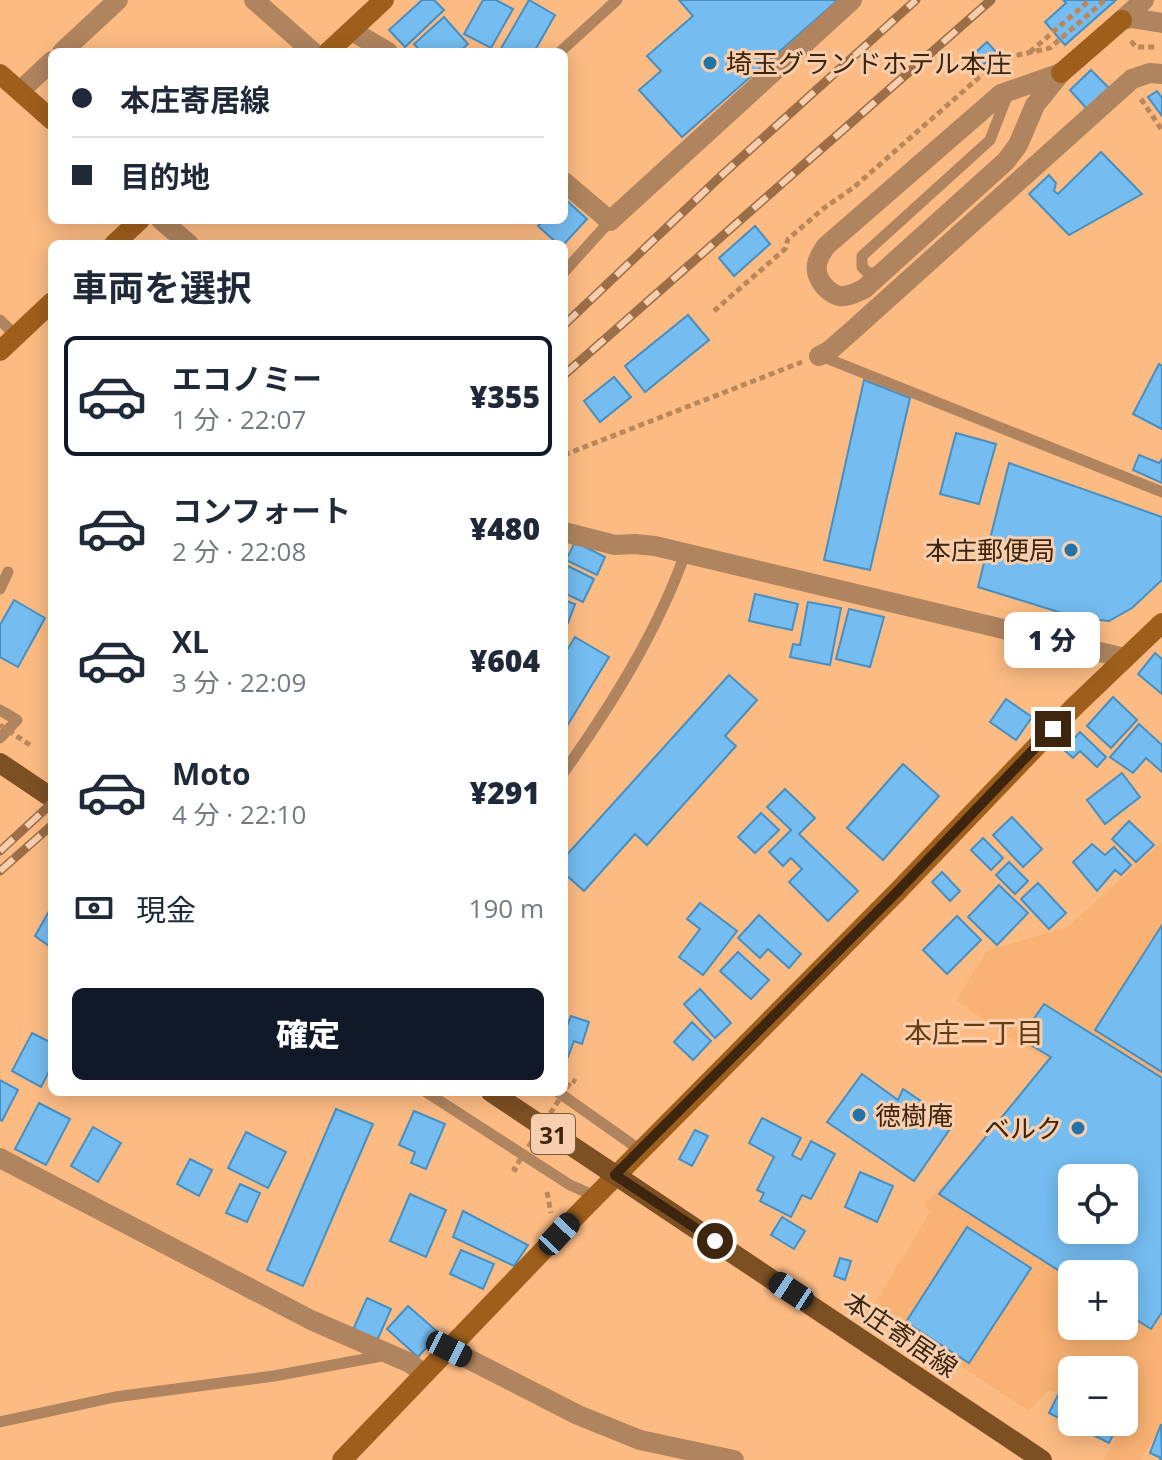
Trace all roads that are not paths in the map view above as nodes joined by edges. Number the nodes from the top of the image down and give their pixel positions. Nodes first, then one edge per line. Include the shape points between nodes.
1 (118, 0) edge
2 (254, 0) edge
3 (384, 0) edge
4 (617, 0) edge
5 (852, 0) edge
6 (1144, 0) edge
7 (1122, 20) junction
8 (1162, 23) edge
9 (352, 31) junction
10 (66, 48) edge
11 (308, 48) edge
12 (333, 48) edge
13 (381, 48) edge
14 (564, 48) edge
15 (48, 65) edge
16 (1061, 73) junction
17 (0, 74) edge
18 (1162, 74) edge
19 (20, 91) junction
20 (1009, 91) junction
21 (48, 116) edge
22 (568, 185) edge
23 (610, 221) junction
24 (136, 224) edge
25 (166, 224) edge
26 (118, 240) edge
27 (184, 240) edge
28 (568, 268) edge
29 (881, 273) junction
30 (48, 313) edge
31 (0, 320) edge
32 (16, 336) junction
33 (0, 351) edge
34 (819, 356) joint
35 (1162, 492) edge
36 (568, 533) edge
37 (685, 554) junction
38 (8, 572) dead end
39 (0, 589) edge
40 (1158, 631) edge
41 (1125, 658) junction
42 (0, 710) edge
43 (0, 738) edge
44 (0, 763) edge
45 (568, 766) edge
46 (48, 795) edge
47 (432, 1096) edge
48 (497, 1096) edge
49 (564, 1096) edge
50 (640, 1150) junction
51 (0, 1158) edge
52 (615, 1175) junction
53 (595, 1196) junction
54 (449, 1349) junction
55 (388, 1355) junction
56 (424, 1374) junction
57 (0, 1422) edge
58 (342, 1460) edge
59 (734, 1460) edge
60 (1042, 1460) edge

1 - 10 street
2 - 11 street
3 - 9 street
4 - 14 lane
5 - 23 street
6 - 7 street
7 - 8 street
7 - 16 street
9 - 12 street
9 - 13 street
15 - 19 street
16 - 20 street
16 - 29 street via 1035,105 1013,154
17 - 19 street
18 - 34 street via 1132,79
19 - 21 street
20 - 29 lane via 990,140 862,256 868,273
20 - 29 street via 826,246 815,269 829,292 840,296 864,289
22 - 23 street
23 - 28 lane
24 - 26 street
25 - 27 street
30 - 32 street
31 - 32 lane
32 - 33 street
34 - 35 lane
36 - 37 street
37 - 41 street
37 - 45 lane via 612,704
38 - 39 lane
40 - 41 street
41 - 50 street
42 - 43 lane via 17,720
44 - 46 main road
47 - 53 lane
48 - 52 main road, 本庄寄居線 / 31
49 - 50 lane
50 - 52 street
51 - 55 street
52 - 53 street
52 - 60 main road, 本庄寄居線 / 31
53 - 54 street
54 - 56 street
54 - 59 street via 578,1415 640,1440
55 - 56 street
55 - 57 lane via 115,1397
56 - 58 street

